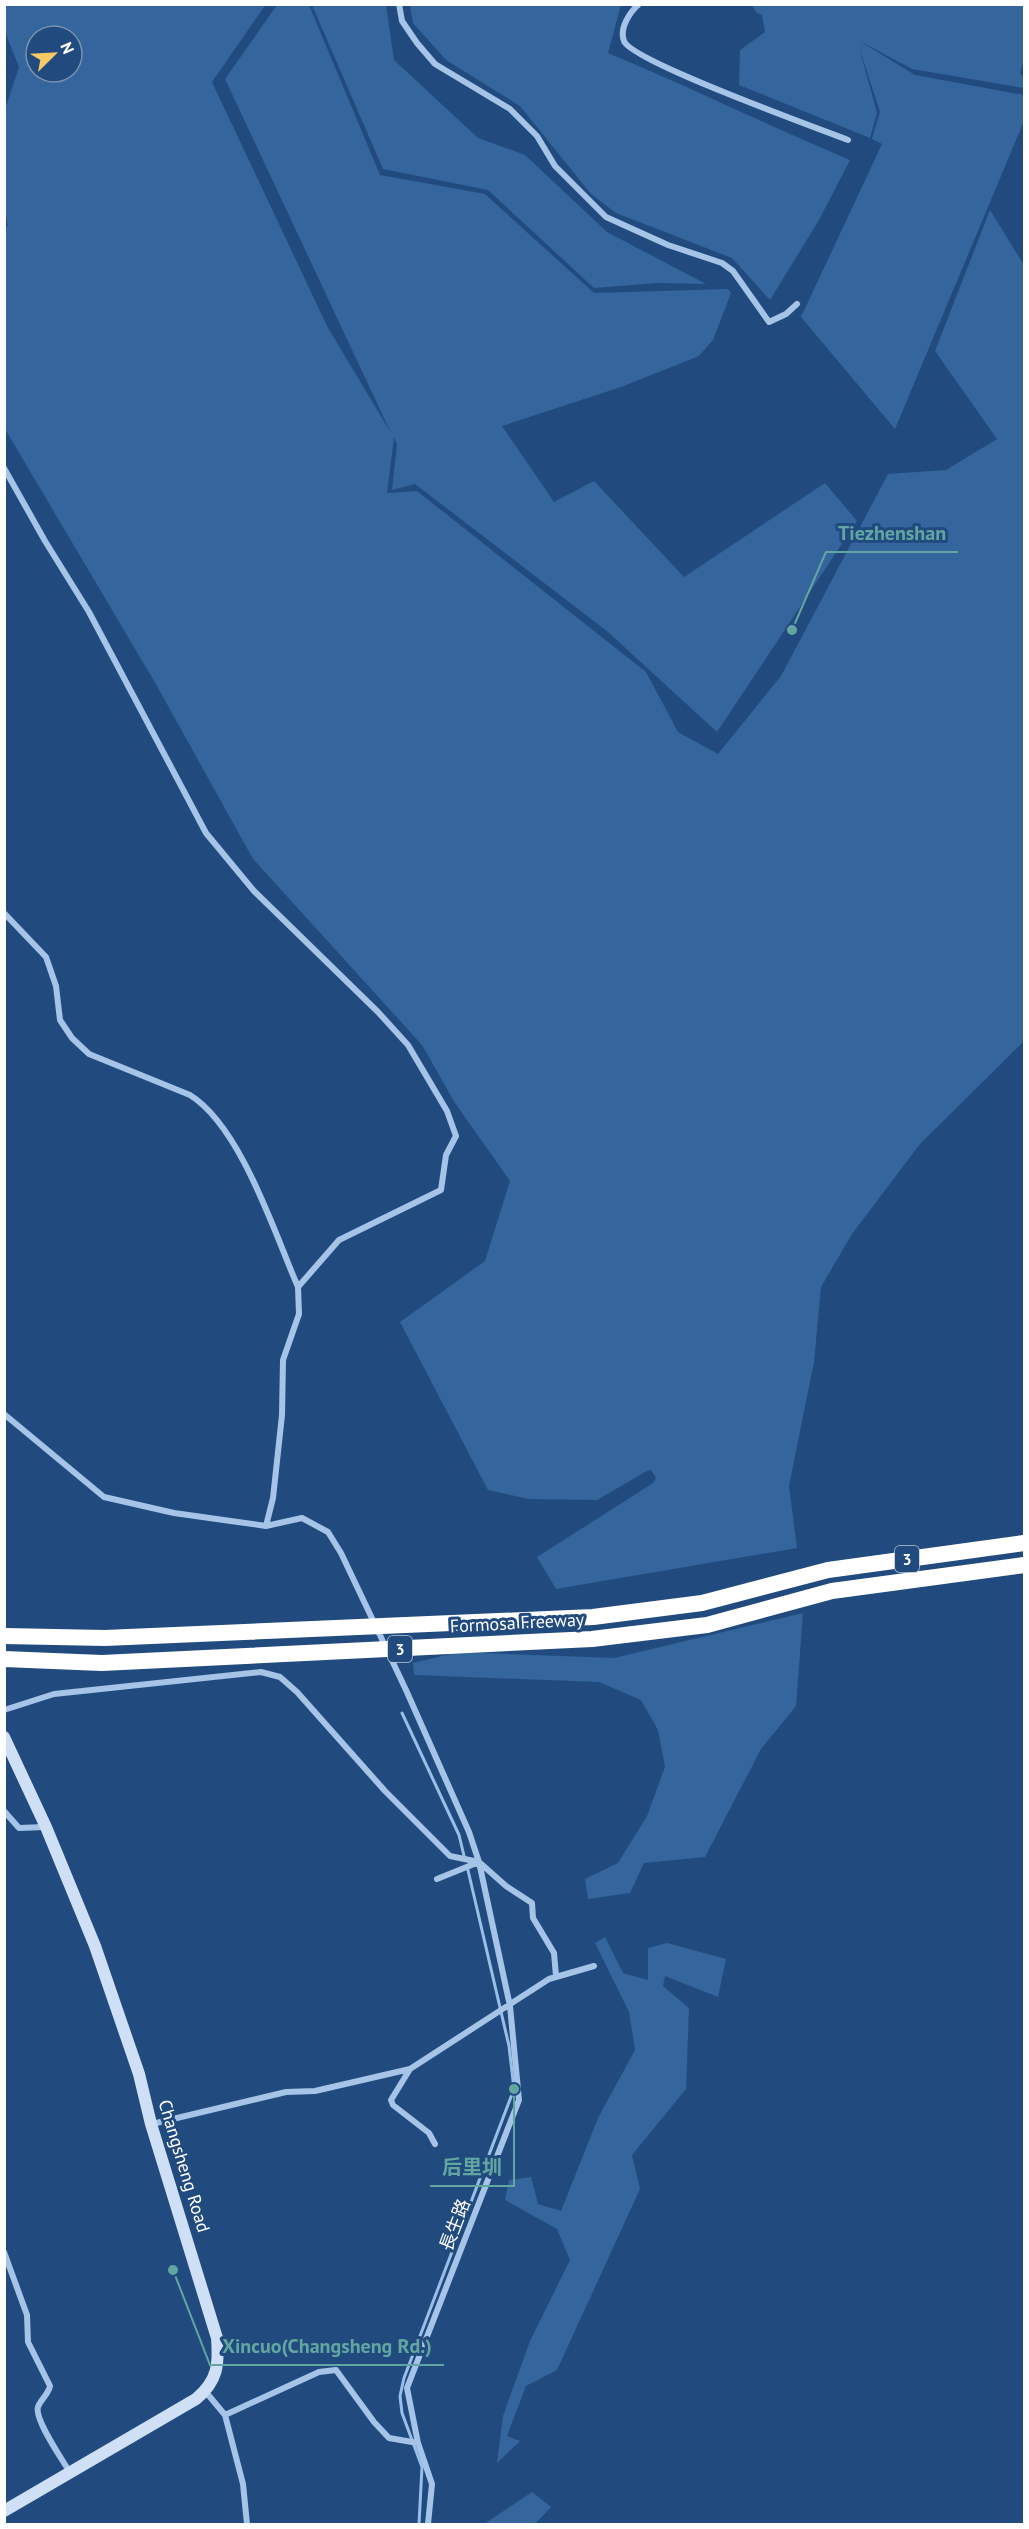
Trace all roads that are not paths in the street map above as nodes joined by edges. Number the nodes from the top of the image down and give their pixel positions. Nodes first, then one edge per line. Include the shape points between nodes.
1 (399, 4) edge
2 (639, 4) edge
3 (848, 140) dead end
4 (797, 304) dead end
5 (4, 468) edge
6 (4, 913) edge
7 (298, 1287) junction
8 (4, 1414) edge
9 (266, 1526) junction
10 (1024, 1543) edge
11 (1024, 1565) edge
12 (4, 1636) edge
13 (4, 1659) edge
14 (4, 1710) edge
15 (4, 1737) edge
16 (4, 1811) edge
17 (46, 1827) junction
18 (479, 1862) junction
19 (437, 1879) dead end
20 (594, 1966) dead end
21 (556, 1976) junction
22 (510, 2006) junction
23 (410, 2069) junction
24 (151, 2124) junction
25 (435, 2144) dead end
26 (4, 2252) edge
27 (206, 2391) junction
28 (225, 2415) junction
29 (418, 2443) junction
30 (69, 2471) junction
31 (4, 2511) edge
32 (247, 2524) edge
33 (428, 2524) edge

1 - 4 street via 402,21 435,64 510,109 537,136 574,188 606,217 668,245 722,263 733,271 770,322
2 - 3 street via 623,27 623,40 630,49 670,69
5 - 7 street via 89,612 206,833 254,891 408,1045 447,1111 456,1136 446,1155 441,1190 339,1240
6 - 7 street via 46,957 56,986 60,1020 72,1038 89,1054 190,1095 215,1118 240,1151
7 - 9 street via 299,1314 283,1360 282,1415
8 - 9 street via 104,1497 174,1513
9 - 18 street, 長生路 via 302,1518 328,1532 406,1690
10 - 12 highway, Formosa Freeway / 3 via 828,1569 702,1603 593,1617 105,1638
11 - 13 highway, Formosa Freeway / 3 via 832,1591 707,1625 592,1640 102,1663
14 - 18 street via 54,1694 261,1672 280,1677 450,1856
15 - 17 street, Changsheng Road
16 - 17 street via 19,1828
17 - 24 street, Changsheng Road via 95,1946 139,2074
18 - 19 street
18 - 21 street via 532,1903 532,1918 554,1953
18 - 22 street, 長生路
20 - 21 street
21 - 22 street
22 - 23 street
22 - 29 street, 長生路 via 519,2100 407,2388
23 - 24 street via 315,2091 286,2092
23 - 25 street via 391,2100 429,2133
24 - 27 street, Changsheng Road via 217,2338 218,2367
26 - 30 street via 27,2315 28,2342 50,2386 38,2407 38,2417
27 - 28 street
27 - 30 street
28 - 29 street via 319,2372 336,2370 389,2438
28 - 32 street via 243,2484
29 - 33 street, 長生路 via 432,2484
30 - 31 street

